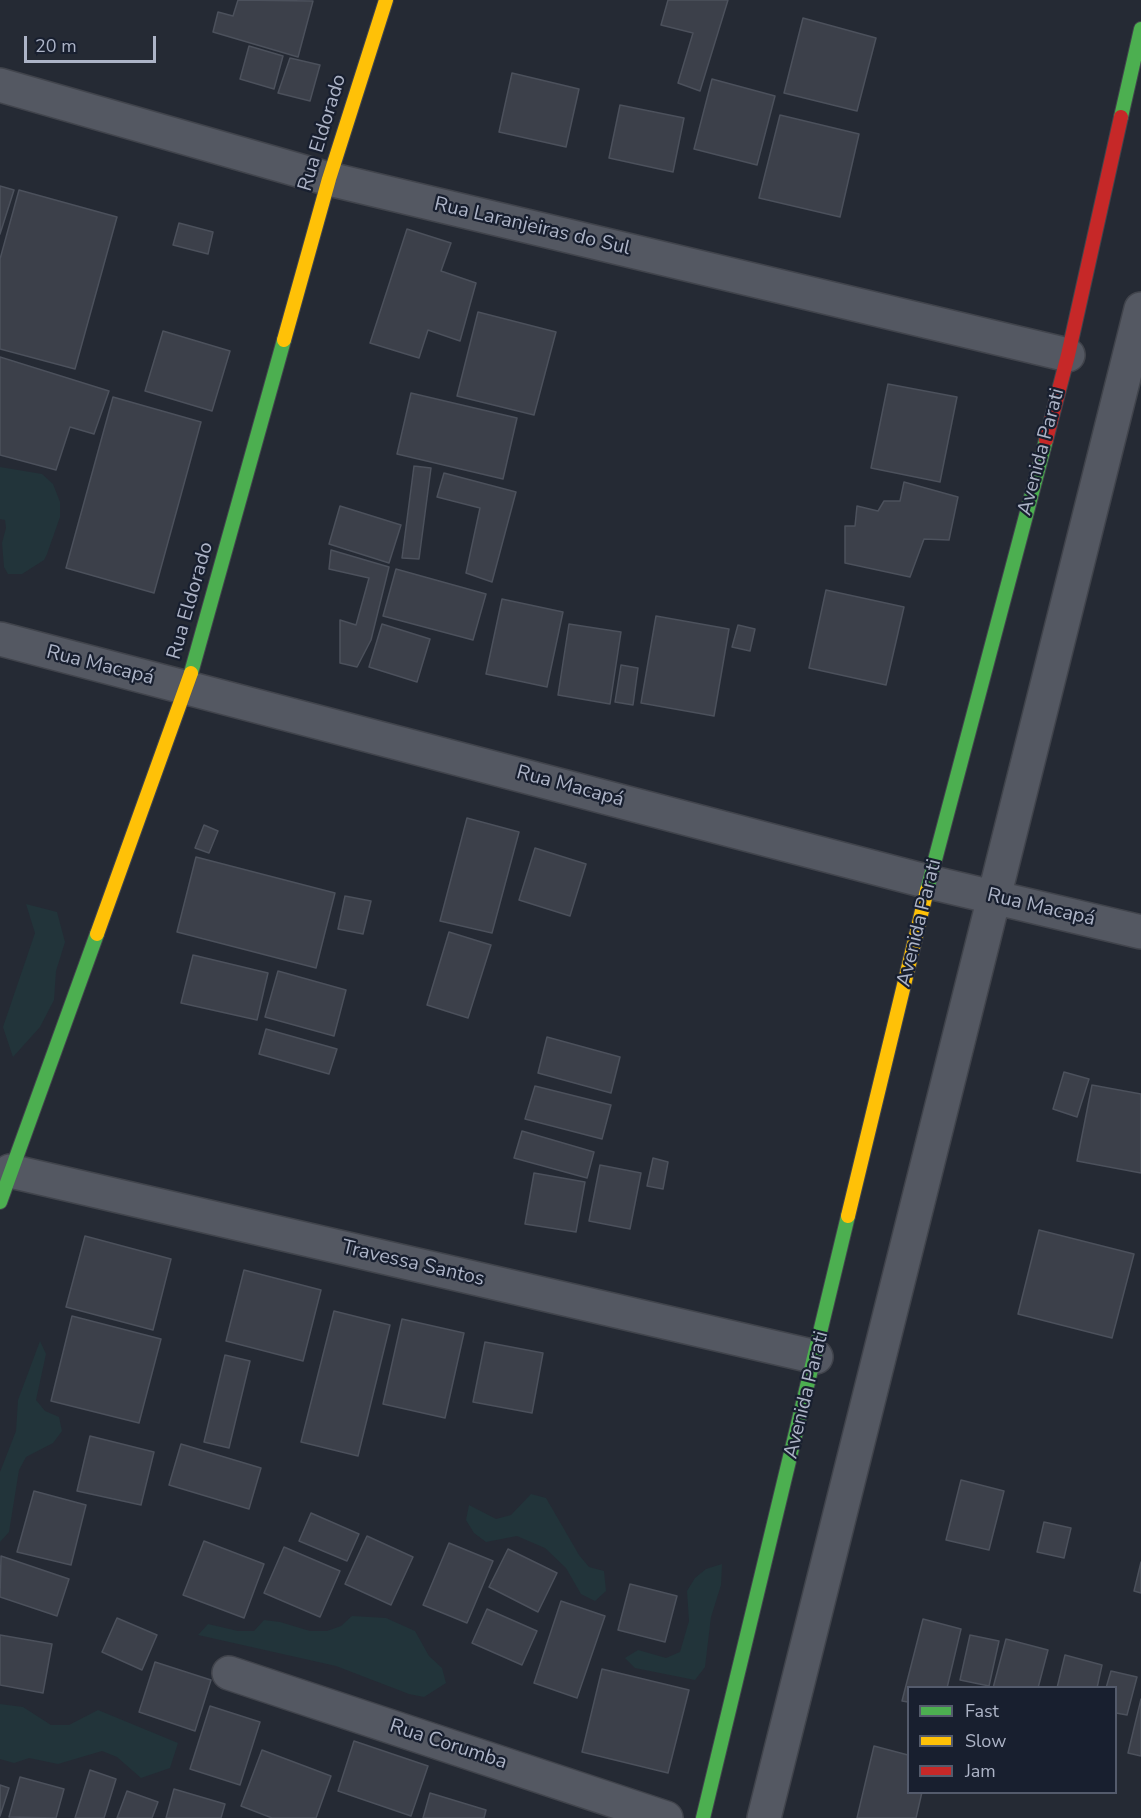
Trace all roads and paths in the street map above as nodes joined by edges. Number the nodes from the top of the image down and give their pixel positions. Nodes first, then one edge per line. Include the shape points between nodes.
1 (386, 0) edge
2 (1141, 28) edge
3 (0, 85) edge
4 (328, 179) junction
5 (1141, 309) edge
6 (1068, 355) junction
7 (0, 639) edge
8 (187, 687) junction
9 (929, 882) junction
10 (995, 898) junction
11 (1141, 932) edge
12 (10, 1171) junction
13 (0, 1202) edge
14 (816, 1357) junction
15 (229, 1673) dead end
16 (666, 1818) edge
17 (703, 1818) edge
18 (764, 1818) edge

1 - 4 street, Rua Eldorado
2 - 6 street, Avenida Parati
3 - 4 street, Rua Laranjeiras do Sul
4 - 6 street, Rua Laranjeiras do Sul
4 - 8 street, Rua Eldorado
5 - 10 street
6 - 9 street, Avenida Parati
7 - 8 street, Rua Macapá via 92,666
8 - 9 street, Rua Macapá
8 - 12 street, Rua Eldorado
9 - 10 street, Rua Macapá
9 - 14 street, Avenida Parati
10 - 11 street, Rua Macapá
10 - 18 street
12 - 13 street, Rua Eldorado
12 - 14 street, Travessa Santos
14 - 17 street, Avenida Parati
15 - 16 street, Rua Corumba

